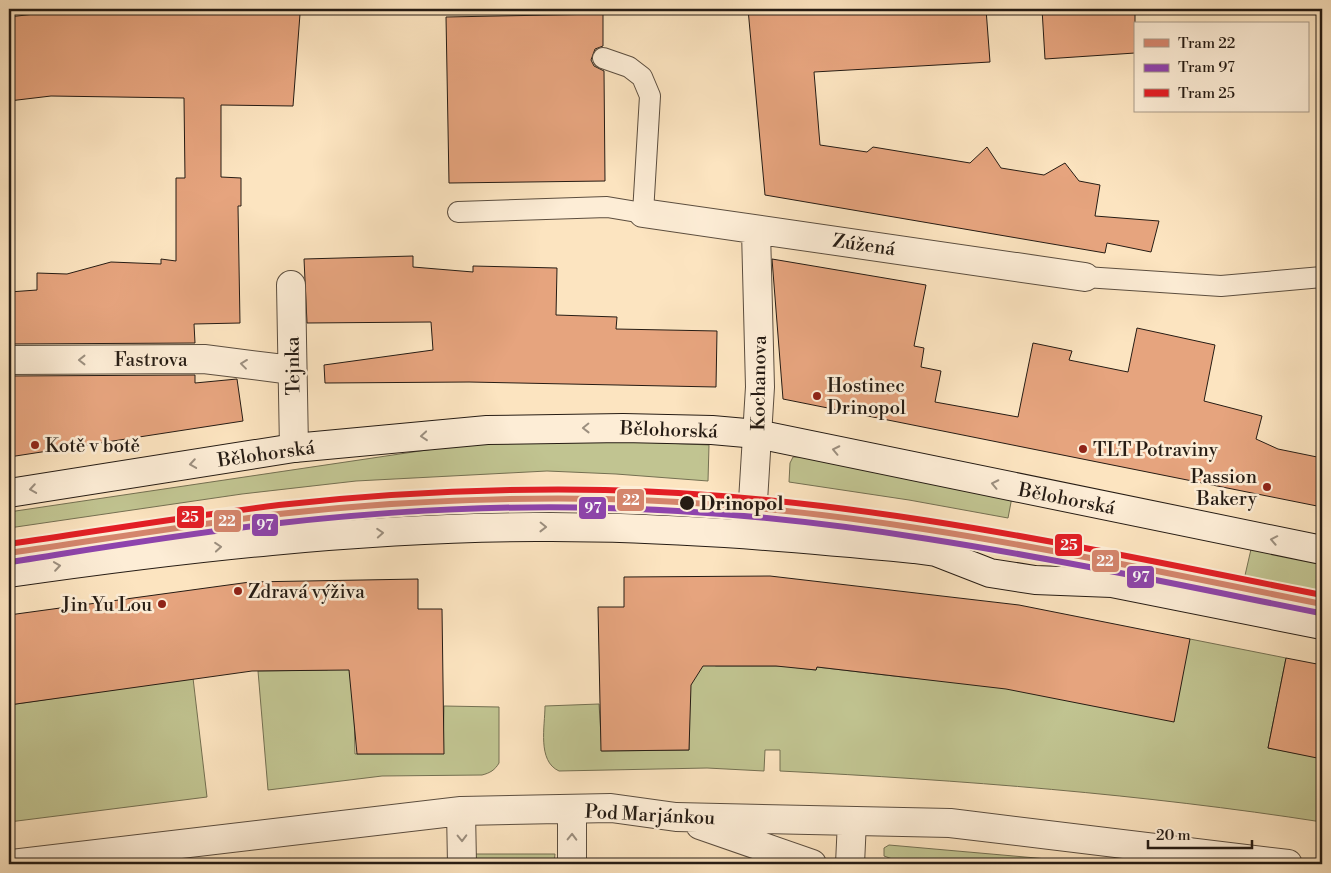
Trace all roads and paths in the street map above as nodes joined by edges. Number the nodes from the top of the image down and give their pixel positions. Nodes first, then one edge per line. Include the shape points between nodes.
1 (604, 58) dead end
2 (458, 212) dead end
3 (643, 214) junction
4 (756, 231) junction
5 (1085, 277) joint
6 (1322, 277) edge
7 (291, 285) dead end
8 (9, 360) edge
9 (292, 370) junction
10 (757, 434) junction
11 (294, 448) junction
12 (9, 493) edge
13 (751, 534) junction
14 (1322, 550) edge
15 (9, 573) edge
16 (1322, 625) edge
17 (572, 810) junction
18 (461, 811) junction
19 (676, 816) junction
20 (852, 821) junction
21 (12, 864) edge
22 (462, 864) edge
23 (572, 864) edge
24 (812, 864) edge
25 (850, 864) edge
26 (1288, 864) edge

1 - 3 lane via 629,67 642,77 650,96
2 - 3 lane via 607,207
3 - 4 street, Zúžená
4 - 5 street, Zúžená
4 - 10 street, Kochanova via 760,387
5 - 6 lane via 1221,286
7 - 9 street, Tejnka
9 -> 8 street, Fastrova via 204,359
9 - 11 street, Tejnka
10 -> 11 street, Bělohorská via 624,428 486,430
10 - 13 street, Kochanova
14 -> 10 street, Bělohorská
11 -> 12 street, Bělohorská
15 -> 13 street via 144,554 440,530 537,527
13 - 16 street via 914,548 1009,576 1112,583
17 - 18 street, Pod Marjánkou
17 - 19 street, Pod Marjánkou via 611,808
23 -> 17 street
18 - 21 street, Pod Marjánkou
18 -> 22 street
19 - 20 street, Pod Marjánkou
19 - 24 street
20 - 25 street
20 - 26 street, Pod Marjánkou via 950,823

